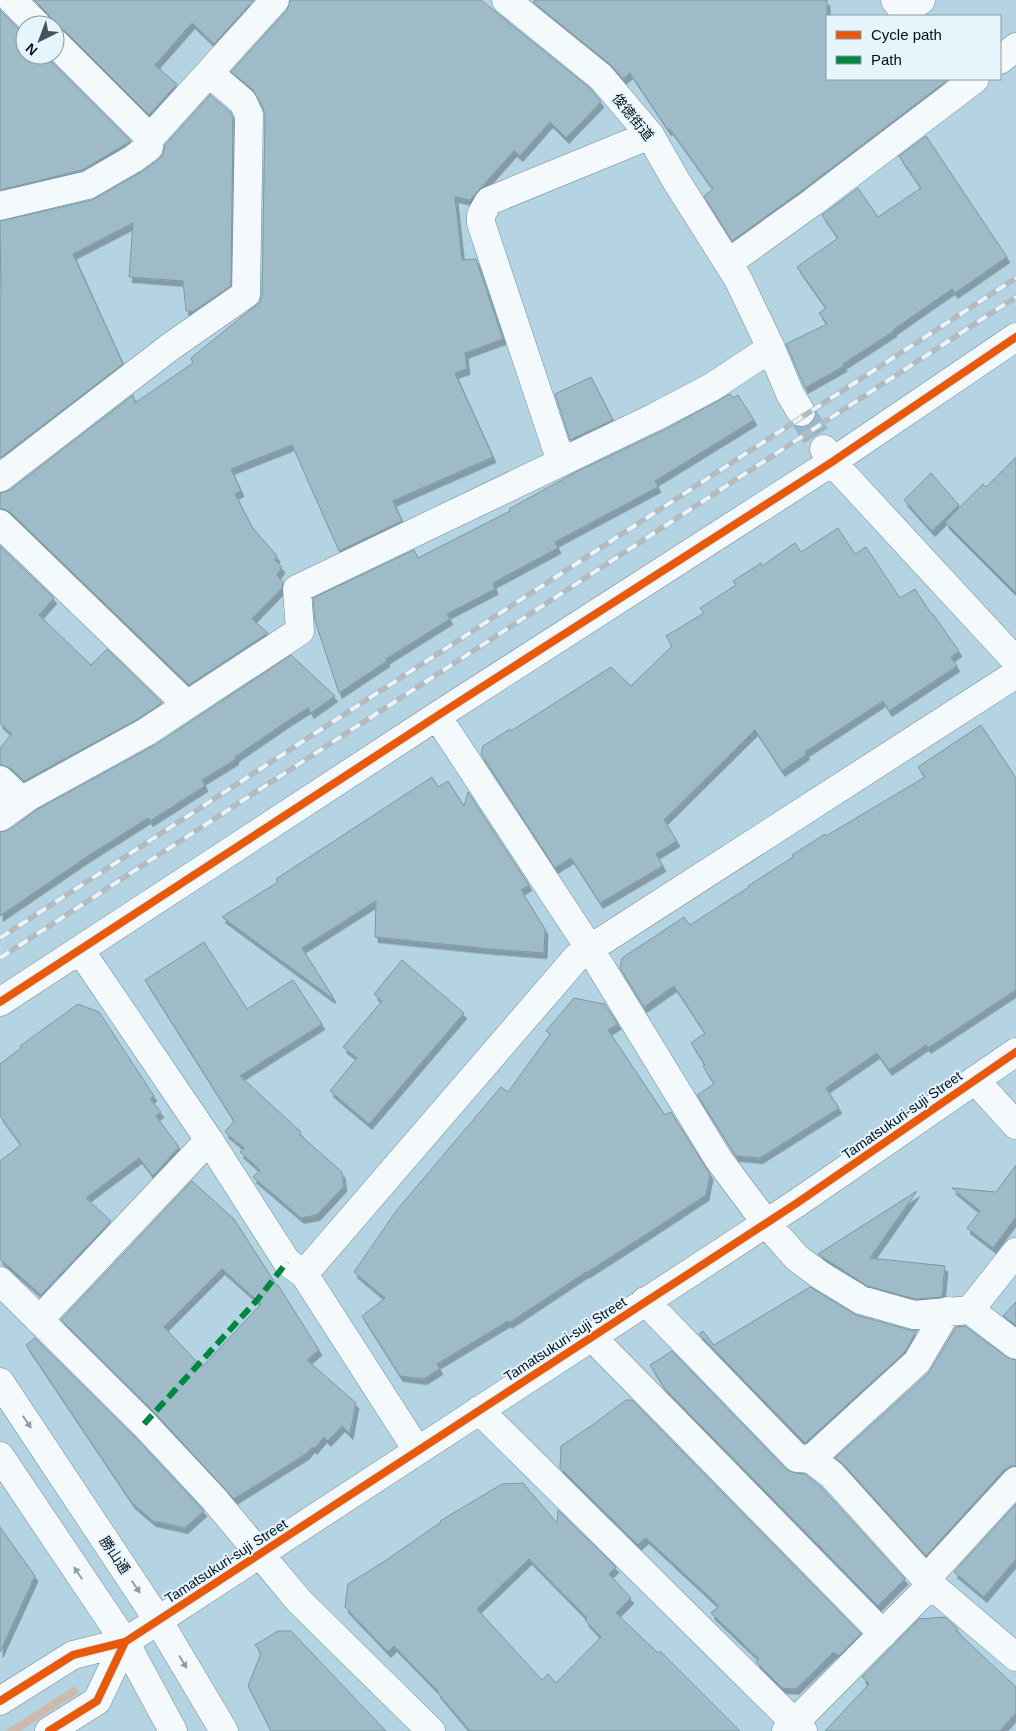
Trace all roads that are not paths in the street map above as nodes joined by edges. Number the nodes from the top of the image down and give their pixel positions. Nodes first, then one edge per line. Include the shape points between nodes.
1 (12, 0) edge
2 (275, 0) edge
3 (506, 0) edge
4 (895, 0) edge
5 (922, 0) edge
6 (27, 15) edge
7 (933, 15) edge
8 (1016, 47) edge
9 (65, 53) edge
10 (1001, 59) edge
11 (209, 72) junction
12 (974, 80) edge
13 (650, 136) junction
14 (150, 138) junction
15 (0, 206) edge
16 (730, 266) junction
17 (1016, 338) edge
18 (771, 348) junction
19 (801, 412) tunnel mouth
20 (828, 455) junction
21 (561, 462) junction
22 (0, 478) edge
23 (0, 524) edge
24 (1016, 660) edge
25 (1016, 674) edge
26 (186, 704) junction
27 (437, 716) junction
28 (0, 780) edge
29 (22, 801) junction
30 (0, 817) edge
31 (590, 949) junction
32 (80, 950) junction
33 (0, 1002) edge
34 (1016, 1052) edge
35 (975, 1080) junction
36 (1016, 1125) edge
37 (209, 1140) junction
38 (766, 1223) junction
39 (1016, 1252) edge
40 (304, 1274) junction
41 (0, 1281) edge
42 (645, 1301) junction
43 (958, 1310) junction
44 (39, 1320) junction
45 (591, 1336) junction
46 (1016, 1345) edge
47 (0, 1382) edge
48 (479, 1410) junction
49 (417, 1450) junction
50 (0, 1456) edge
51 (811, 1459) junction
52 (1015, 1484) edge
53 (260, 1554) junction
54 (929, 1582) junction
55 (158, 1620) junction
56 (883, 1634) junction
57 (124, 1642) junction
58 (1016, 1657) edge
59 (0, 1701) edge
60 (795, 1728) edge
61 (49, 1731) edge
62 (173, 1731) edge
63 (224, 1731) edge
64 (431, 1731) edge

1 - 6 street
2 - 11 street
3 - 13 street, 俊徳街道 via 601,77
4 - 5 street via 904,12
5 - 7 street
8 - 10 street
9 - 14 street
11 - 14 street
11 - 22 street via 243,102 250,115 246,294 170,347
12 - 16 street
13 - 16 street, 俊徳街道
13 - 21 street via 489,201 481,215
14 - 15 street via 149,147 134,160 88,185
16 - 18 street, 俊徳街道
17 - 20 street
18 - 19 street, 俊徳街道
18 - 21 street via 712,387
20 - 24 street
20 - 27 street
21 - 26 street via 296,589 300,631
23 - 26 street
25 - 31 street
26 - 29 street via 146,732
27 - 31 street
27 - 32 street
28 - 29 street
29 - 30 street
31 - 38 street via 719,1160
31 - 40 street via 577,957
32 - 33 street
32 - 37 street
34 - 35 street, Tamatsukuri-suji Street
35 - 36 street
35 - 38 street, Tamatsukuri-suji Street
37 - 40 street via 287,1262
37 - 44 street
38 - 42 street, Tamatsukuri-suji Street
38 - 43 street via 797,1258 861,1300 914,1315
39 - 43 street
40 - 49 street
41 - 44 street
42 - 45 street, Tamatsukuri-suji Street
42 - 51 street via 797,1458
43 - 46 street
43 - 51 street via 917,1362
44 - 53 street via 144,1424
45 - 48 street, Tamatsukuri-suji Street
45 - 56 street
47 -> 55 street, 勝山通
48 - 49 street, Tamatsukuri-suji Street
48 - 60 street
49 - 53 street, Tamatsukuri-suji Street
57 -> 50 street
51 - 54 street via 832,1475
52 - 54 street
53 - 55 street, Tamatsukuri-suji Street
53 - 64 street via 299,1601
54 - 56 street
54 - 58 street
55 - 57 street, Tamatsukuri-suji Street
55 -> 63 street, 勝山通
56 - 60 street
57 - 59 street, Tamatsukuri-suji Street via 73,1656
57 - 61 street via 97,1701
57 - 62 street

